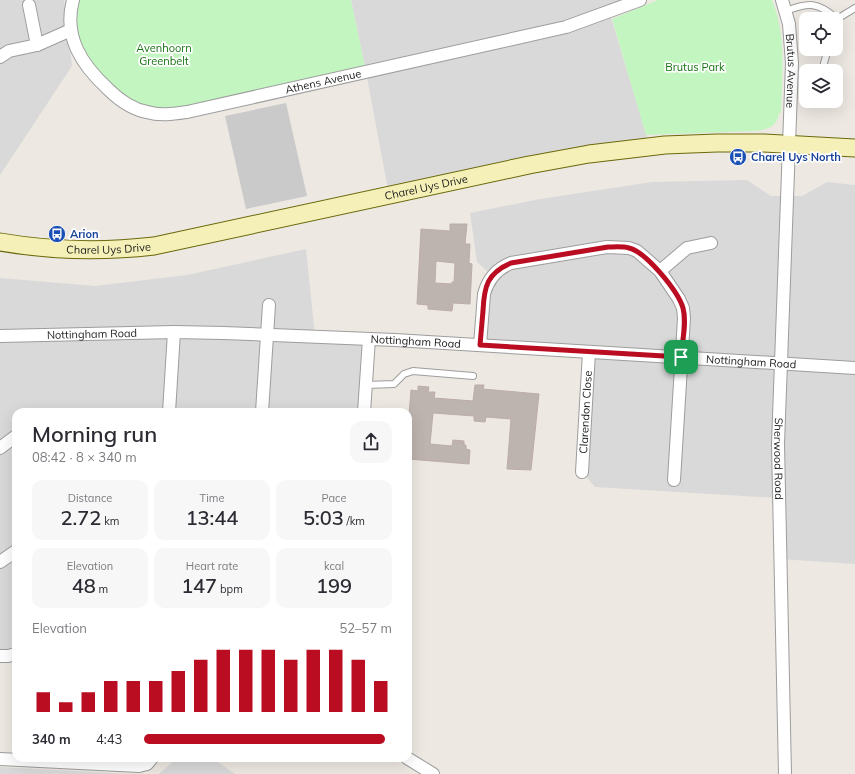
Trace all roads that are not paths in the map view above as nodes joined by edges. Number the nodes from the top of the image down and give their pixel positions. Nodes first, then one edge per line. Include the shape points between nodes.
1 (73, 0) edge
2 (640, 0) edge
3 (29, 5) dead end
4 (784, 6) edge
5 (855, 8) edge
6 (827, 12) edge
7 (843, 17) edge
8 (71, 30) junction
9 (37, 45) junction
10 (826, 56) edge
11 (0, 57) edge
12 (824, 64) dead end
13 (790, 144) junction
14 (855, 148) edge
15 (0, 242) edge
16 (711, 243) dead end
17 (660, 271) junction
18 (269, 306) dead end
19 (174, 332) junction
20 (267, 335) junction
21 (0, 336) edge
22 (369, 339) junction
23 (480, 345) junction
24 (589, 352) junction
25 (681, 357) junction
26 (780, 364) junction
27 (855, 368) edge
28 (474, 376) dead end
29 (366, 385) junction
30 (169, 408) edge
31 (262, 408) edge
32 (364, 408) edge
33 (12, 439) edge
34 (0, 448) edge
35 (582, 472) dead end
36 (674, 480) dead end
37 (12, 554) edge
38 (0, 562) edge
39 (12, 655) edge
40 (0, 656) edge
41 (0, 758) edge
42 (12, 759) edge
43 (412, 761) edge
44 (70, 762) edge
45 (149, 762) edge
46 (433, 774) edge
47 (785, 774) edge

1 - 8 street, Athens Avenue
2 - 8 street, Athens Avenue via 566,27 166,115 136,109 118,98 84,64 76,49
3 - 9 street
4 - 6 lane via 813,4
4 - 13 street, Brutus Avenue via 790,31 792,62
5 - 7 lane
8 - 9 street
9 - 11 street via 9,51
10 - 12 lane
13 - 14 main road, Charel Uys Drive
13 - 15 main road, Charel Uys Drive via 665,145 589,154 508,169 174,242 134,248 70,250
13 - 26 street, Sherwood Road
16 - 17 street via 687,248
17 - 23 street via 637,251 618,247 511,263 492,275 486,288
17 - 25 street via 683,308
18 - 20 street
19 - 20 street, Nottingham Road
19 - 21 street, Nottingham Road
19 - 30 street
20 - 22 street, Nottingham Road
20 - 31 street
22 - 23 street, Nottingham Road
22 - 29 street
23 - 24 street, Nottingham Road
24 - 25 street, Nottingham Road
24 - 35 street, Clarendon Close
25 - 26 street, Nottingham Road
25 - 36 street
26 - 27 street, Nottingham Road
26 - 47 street, Sherwood Road via 778,444
28 - 29 lane via 413,371 404,374 394,384
29 - 32 street
33 - 34 street
37 - 38 street
39 - 40 street
41 - 42 street
43 - 46 street
44 - 45 street via 139,766

